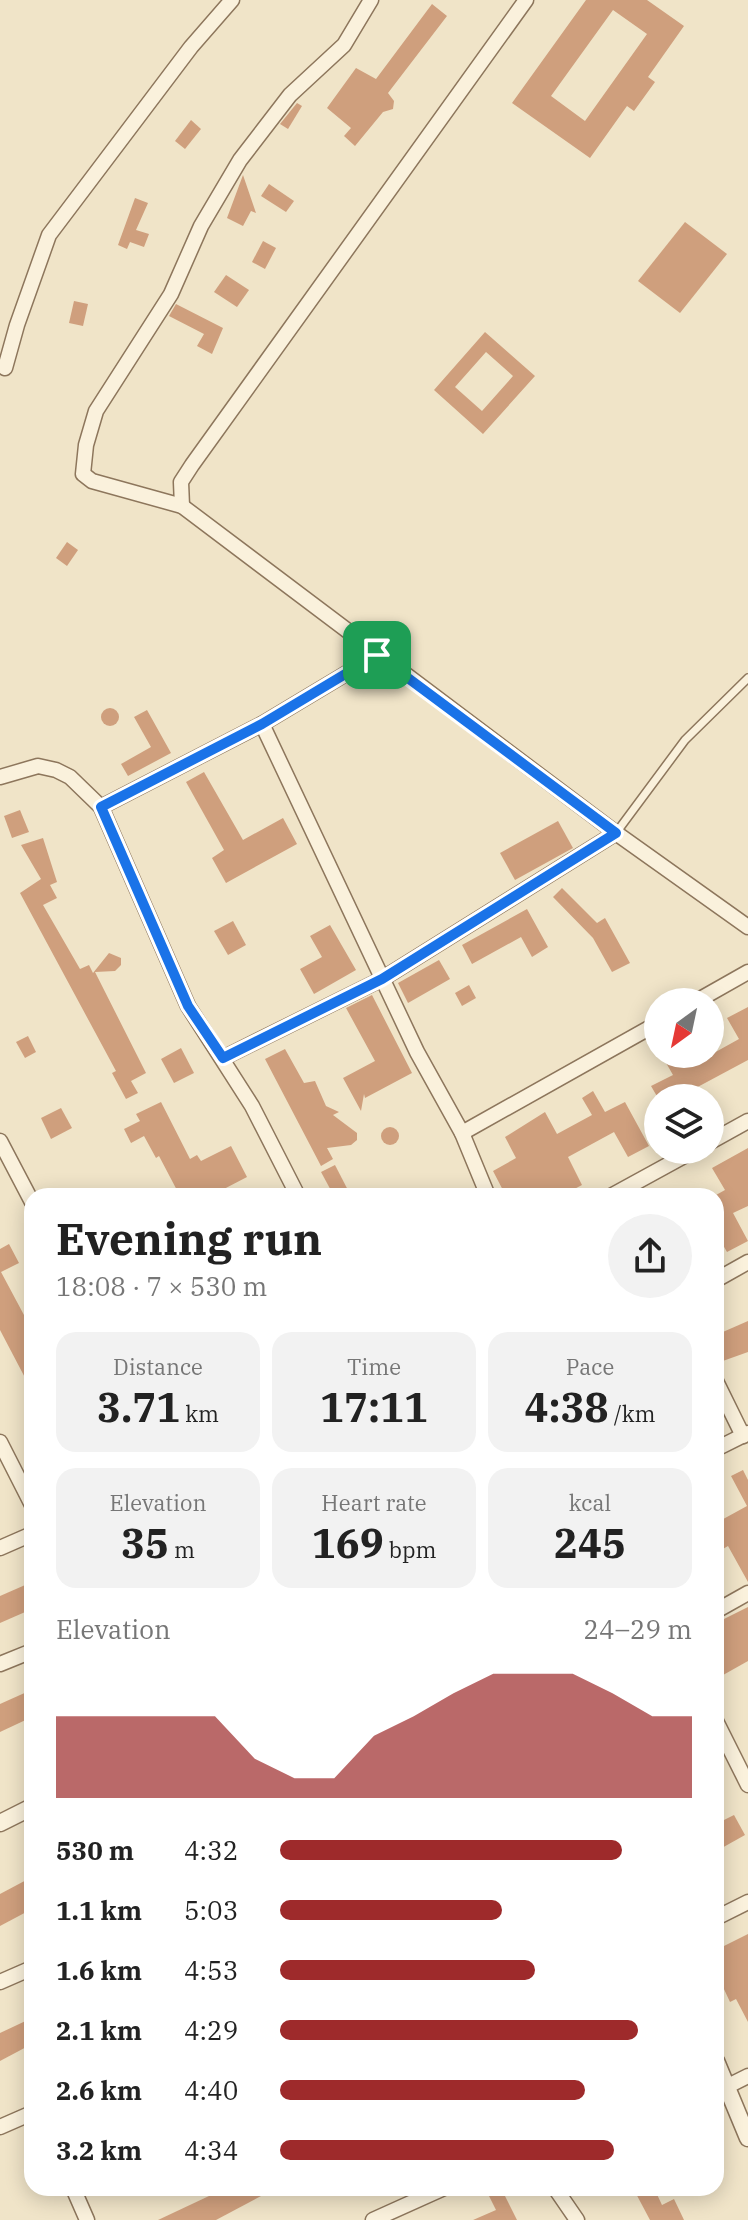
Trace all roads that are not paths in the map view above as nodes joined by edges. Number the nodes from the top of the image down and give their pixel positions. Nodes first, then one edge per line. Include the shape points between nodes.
1 (232, 0) edge
2 (371, 0) edge
3 (526, 0) edge
4 (5, 368) dead end
5 (182, 506) junction
6 (377, 655) junction
7 (748, 678) edge
8 (262, 724) junction
9 (0, 777) edge
10 (101, 807) junction
11 (616, 833) junction
12 (748, 927) edge
13 (748, 972) edge
14 (382, 979) junction
15 (720, 988) edge
16 (644, 1031) edge
17 (223, 1058) junction
18 (748, 1121) edge
19 (462, 1133) junction
20 (724, 1134) edge
21 (0, 1141) edge
22 (670, 1164) edge
23 (25, 1188) edge
24 (294, 1188) edge
25 (485, 1188) edge
26 (628, 1188) edge
27 (748, 1262) edge
28 (724, 1276) edge
29 (724, 1395) edge
30 (746, 1434) edge
31 (0, 1442) edge
32 (724, 1445) edge
33 (24, 1489) edge
34 (24, 1538) edge
35 (0, 1548) edge
36 (748, 1593) edge
37 (724, 1606) edge
38 (24, 1654) edge
39 (0, 1664) edge
40 (724, 1737) edge
41 (748, 1785) edge
42 (24, 1811) edge
43 (0, 1823) edge
44 (748, 1902) edge
45 (724, 1914) edge
46 (24, 1972) edge
47 (0, 1982) edge
48 (748, 2076) edge
49 (724, 2078) edge
50 (728, 2086) junction
51 (24, 2116) edge
52 (0, 2127) edge
53 (748, 2138) edge
54 (76, 2196) edge
55 (426, 2196) edge
56 (560, 2196) edge
57 (87, 2220) edge
58 (373, 2220) edge
59 (577, 2220) edge

1 - 4 street via 49,235
2 - 5 street via 344,45 290,95 240,160 201,226 171,294 96,411 84,476
3 - 5 street via 192,465 181,482
5 - 6 street
6 - 8 street
6 - 11 street
7 - 11 lane via 685,740
8 - 10 street
8 - 14 street
9 - 10 street via 38,766 56,770
10 - 17 street via 188,1006
11 - 12 street
11 - 14 street
13 - 15 street
14 - 17 street
14 - 19 street
16 - 19 street
17 - 24 street
18 - 20 street
19 - 25 street
21 - 23 street
22 - 26 street
27 - 28 street
29 - 30 street
30 - 32 street
31 - 33 street
34 - 35 street
36 - 37 street
38 - 39 street
40 - 41 street
42 - 43 street
44 - 45 street
46 - 47 street
48 - 50 street
49 - 50 street
50 - 53 street
51 - 52 street
54 - 57 street
55 - 58 street
56 - 59 street

